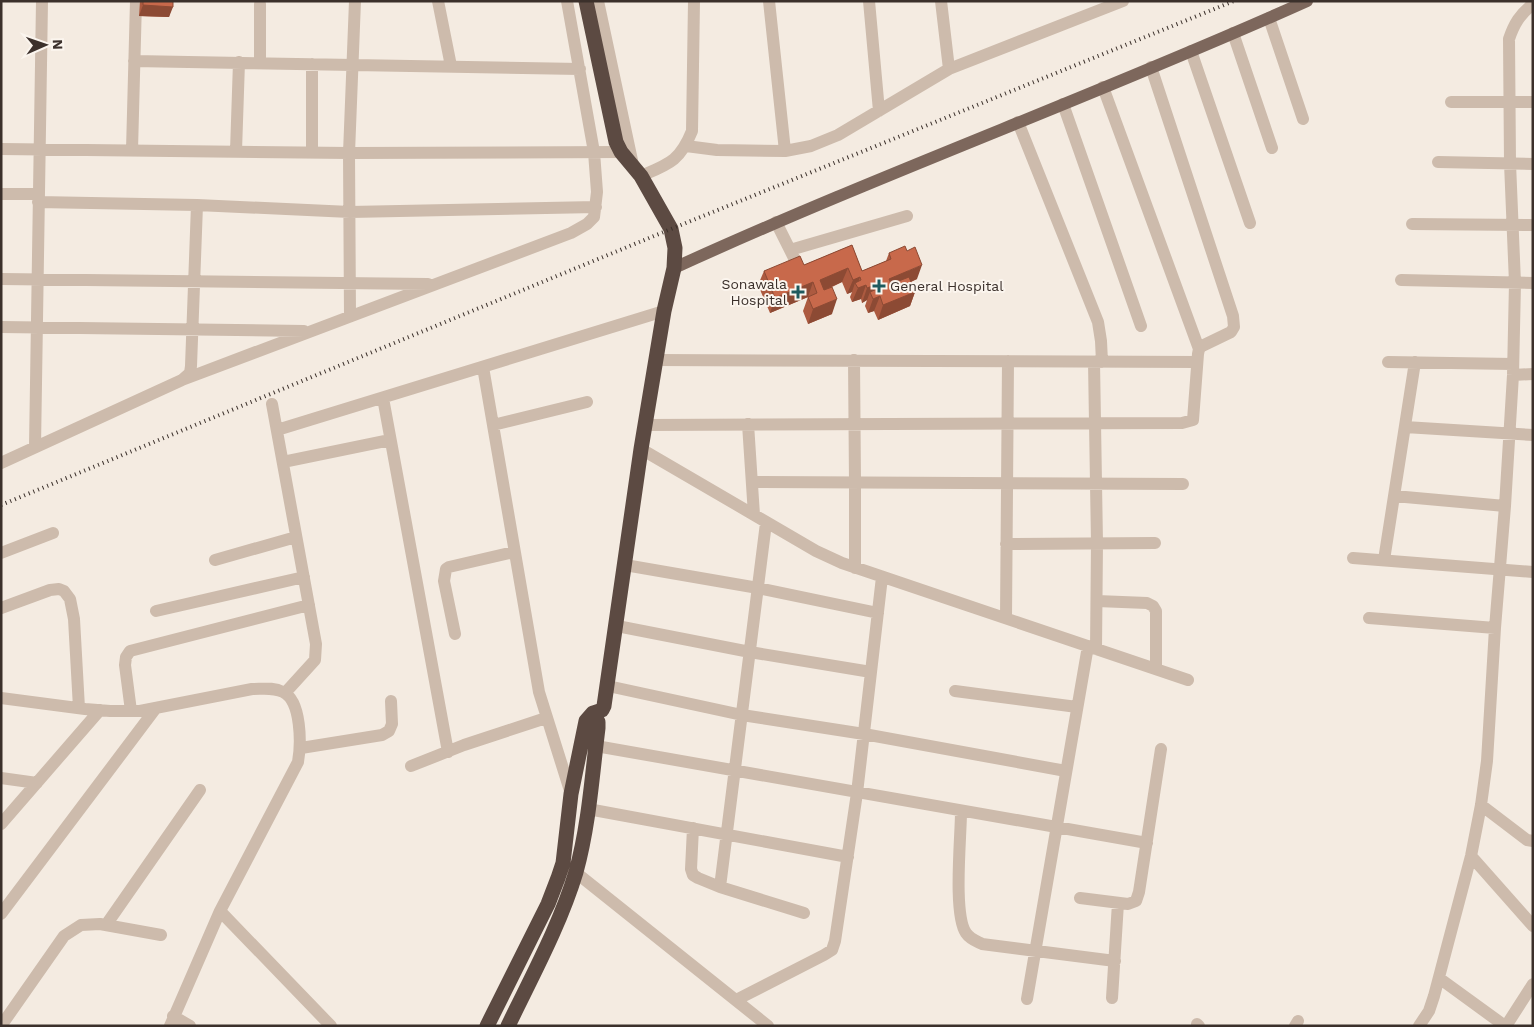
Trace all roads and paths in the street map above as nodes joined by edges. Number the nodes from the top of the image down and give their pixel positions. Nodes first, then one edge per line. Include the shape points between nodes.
1 (42, 1) edge
2 (136, 1) edge
3 (355, 1) edge
4 (438, 1) edge
5 (567, 1) edge
6 (586, 1) edge
7 (598, 1) edge
8 (694, 1) edge
9 (769, 1) edge
10 (869, 1) edge
11 (941, 1) edge
12 (1123, 1) edge
13 (1307, 1) edge
14 (260, 4) dead end
15 (1533, 4) edge
16 (1269, 18) junction
17 (1233, 33) junction
18 (1191, 50) junction
19 (134, 60) junction
20 (239, 62) junction
21 (260, 63) junction
22 (312, 64) junction
23 (353, 64) junction
24 (451, 66) junction
25 (1150, 67) junction
26 (580, 69) junction
27 (949, 69) junction
28 (1104, 87) junction
29 (1451, 102) dead end
30 (1510, 102) junction
31 (1533, 102) edge
32 (1063, 104) junction
33 (879, 111) junction
34 (1303, 119) dead end
35 (1018, 122) junction
36 (686, 146) junction
37 (1272, 148) dead end
38 (1, 149) edge
39 (39, 149) junction
40 (132, 150) junction
41 (785, 151) junction
42 (236, 152) junction
43 (312, 152) junction
44 (594, 152) junction
45 (621, 152) junction
46 (349, 153) junction
47 (1438, 162) dead end
48 (1510, 163) junction
49 (1533, 164) edge
50 (637, 170) junction
51 (1, 194) edge
52 (38, 198) junction
53 (197, 205) junction
54 (596, 207) junction
55 (350, 212) junction
56 (907, 216) dead end
57 (776, 222) junction
58 (1250, 223) dead end
59 (1412, 224) dead end
60 (1512, 225) junction
61 (1533, 225) edge
62 (790, 250) junction
63 (674, 268) junction
64 (800, 268) edge
65 (1, 278) edge
66 (37, 278) junction
67 (1401, 280) dead end
68 (194, 281) junction
69 (1515, 283) junction
70 (1533, 283) edge
71 (350, 284) junction
72 (436, 284) junction
73 (664, 311) junction
74 (350, 316) junction
75 (1141, 326) dead end
76 (1, 327) edge
77 (37, 328) junction
78 (193, 330) junction
79 (311, 331) junction
80 (1199, 349) junction
81 (656, 360) junction
82 (854, 360) junction
83 (1008, 361) junction
84 (1098, 362) junction
85 (1197, 362) junction
86 (1388, 362) dead end
87 (1415, 362) junction
88 (483, 367) junction
89 (1513, 370) junction
90 (1533, 374) edge
91 (182, 380) junction
92 (383, 398) junction
93 (587, 402) dead end
94 (272, 404) dead end
95 (1007, 423) junction
96 (1095, 423) junction
97 (748, 424) junction
98 (854, 424) junction
99 (493, 425) junction
100 (645, 425) junction
101 (1405, 427) junction
102 (277, 430) junction
103 (1509, 434) junction
104 (1533, 435) edge
105 (390, 440) junction
106 (35, 447) junction
107 (641, 449) junction
108 (1, 462) edge
109 (283, 462) junction
110 (752, 482) junction
111 (856, 483) junction
112 (1007, 484) junction
113 (1096, 484) junction
114 (1183, 484) dead end
115 (1394, 496) junction
116 (1505, 506) junction
117 (754, 515) junction
118 (766, 523) junction
119 (53, 533) dead end
120 (296, 537) junction
121 (1097, 543) junction
122 (1155, 543) dead end
123 (1006, 544) junction
124 (514, 552) junction
125 (1, 553) edge
126 (1354, 558) dead end
127 (215, 560) dead end
128 (1384, 560) junction
129 (625, 565) junction
130 (855, 568) junction
131 (1500, 570) junction
132 (1533, 572) edge
133 (304, 576) junction
134 (882, 577) junction
135 (758, 588) junction
136 (1097, 601) junction
137 (309, 605) junction
138 (2, 606) edge
139 (156, 611) dead end
140 (878, 613) junction
141 (1006, 618) junction
142 (1369, 618) dead end
143 (616, 626) junction
144 (1495, 628) junction
145 (455, 634) dead end
146 (1092, 647) junction
147 (750, 652) junction
148 (1156, 669) junction
149 (871, 672) junction
150 (1188, 680) dead end
151 (608, 686) junction
152 (955, 690) dead end
153 (285, 693) junction
154 (1, 698) edge
155 (391, 701) dead end
156 (1077, 707) junction
157 (79, 708) junction
158 (156, 708) junction
159 (100, 710) junction
160 (131, 711) junction
161 (593, 713) junction
162 (742, 715) junction
163 (546, 718) junction
164 (864, 734) junction
165 (596, 746) junction
166 (301, 748) junction
167 (1161, 749) dead end
168 (448, 752) junction
169 (411, 766) dead end
170 (735, 771) junction
171 (1066, 772) junction
172 (1, 778) edge
173 (37, 783) junction
174 (200, 790) dead end
175 (857, 793) junction
176 (572, 794) junction
177 (1481, 805) junction
178 (588, 809) junction
179 (962, 812) junction
180 (1, 824) edge
181 (693, 828) junction
182 (1057, 828) junction
183 (726, 834) junction
184 (1533, 841) edge
185 (1146, 844) junction
186 (1471, 856) junction
187 (848, 857) junction
188 (563, 863) junction
189 (576, 872) junction
190 (720, 887) junction
191 (1080, 898) dead end
192 (1118, 902) junction
193 (220, 911) junction
194 (804, 913) dead end
195 (1, 914) edge
196 (106, 925) junction
197 (1533, 926) edge
198 (162, 935) dead end
199 (1036, 951) junction
200 (1115, 961) junction
201 (1438, 978) junction
202 (1533, 984) edge
203 (1112, 998) dead end
204 (1027, 999) dead end
205 (736, 1000) junction
206 (172, 1021) edge
207 (2, 1026) edge
208 (190, 1026) edge
209 (331, 1026) edge
210 (487, 1026) edge
211 (508, 1026) edge
212 (768, 1026) edge
213 (1419, 1026) edge
214 (1506, 1026) edge

1 - 39 street
2 - 19 street
3 - 23 street
4 - 24 street
5 - 26 street
6 - 45 highway via 616,142
7 - 50 street
8 - 36 street via 692,131
9 - 41 street
10 - 33 street
11 - 27 street
12 - 27 street
13 - 16 main road
14 - 21 street
15 - 30 street via 1513,25 1509,39
16 - 17 main road
16 - 34 street
17 - 18 main road
17 - 37 street
18 - 25 main road
18 - 58 street
19 - 20 street
19 - 40 street
20 - 21 street
20 - 42 street
21 - 22 street
22 - 23 street
22 - 43 street
23 - 24 street
23 - 46 street
24 - 26 street
25 - 28 main road
25 - 80 street via 1234,316 1234,327 1230,332
26 - 44 street
27 - 33 street
28 - 32 main road
28 - 80 street
29 - 30 street
30 - 31 street
30 - 48 street
32 - 35 main road
32 - 75 street
33 - 41 street via 838,136
35 - 57 main road
35 - 84 street via 1098,322 1101,341
36 - 41 street
36 - 50 street via 666,165
38 - 39 street
39 - 40 street
39 - 52 street
40 - 42 street
42 - 43 street
43 - 46 street
44 - 45 street
44 - 46 street
44 - 54 street
45 - 50 highway
46 - 55 street
47 - 48 street
48 - 49 street
48 - 60 street
50 - 63 highway via 671,229 675,248
51 - 52 street
52 - 53 street
52 - 66 street
53 - 55 street
53 - 68 street
54 - 55 street
54 - 72 street via 594,217 571,233
55 - 71 street
56 - 62 street
57 - 62 street
57 - 63 main road
59 - 60 street
60 - 61 street
60 - 69 street
62 - 64 street
63 - 73 highway
65 - 66 street
66 - 68 street
66 - 77 street
67 - 69 street
68 - 71 street
68 - 78 street
69 - 70 street
69 - 89 street
71 - 72 street
71 - 74 street
72 - 74 street
73 - 81 highway
73 - 88 street
74 - 79 street
76 - 77 street
77 - 78 street
77 - 106 street
78 - 79 street
78 - 91 street via 192,366
79 - 91 street
80 - 85 street
81 - 82 street
81 - 100 highway
82 - 83 street
82 - 98 street
83 - 84 street
83 - 95 street
84 - 85 street
84 - 96 street
85 - 96 street via 1193,420 1182,423
86 - 87 street
87 - 89 street
87 - 101 street
88 - 92 street
88 - 99 street
89 - 90 street
89 - 103 street
91 - 106 street
92 - 102 street
92 - 105 street
93 - 99 street
94 - 102 street
95 - 96 street
95 - 98 street
95 - 112 street
96 - 113 street
97 - 98 street
97 - 100 street
97 - 110 street
98 - 111 street
99 - 124 street
100 - 107 highway
101 - 103 street
101 - 115 street
102 - 109 street
103 - 104 street
103 - 116 street
105 - 109 street
105 - 168 street
106 - 108 street
107 - 117 street
107 - 129 highway
109 - 120 street
110 - 111 street
110 - 117 street
111 - 112 street
111 - 130 street
112 - 113 street
112 - 123 street
113 - 114 street
113 - 121 street
115 - 116 street
115 - 128 street
116 - 131 street
117 - 118 street
118 - 130 street
118 - 135 street
119 - 125 street
120 - 127 street
120 - 133 street
121 - 122 street
121 - 123 street
121 - 136 street
123 - 141 street
124 - 145 street via 446,569 444,581
124 - 163 street via 538,692
126 - 128 street
128 - 131 street
129 - 135 street
129 - 143 highway
130 - 134 street
131 - 132 street
131 - 144 street
133 - 137 street
133 - 139 street
134 - 140 street
134 - 141 street
135 - 140 street
135 - 147 street
136 - 146 street
136 - 148 street via 1153,606 1156,611
137 - 153 street via 316,644 315,660
137 - 160 street via 130,651 125,665
138 - 157 street via 50,590 59,588 64,591 70,599 74,619
140 - 149 street
141 - 146 street
142 - 144 street
143 - 147 street
143 - 151 highway
144 - 177 street via 1487,761
146 - 148 street
146 - 156 street
147 - 149 street
147 - 162 street
148 - 150 street
149 - 164 street
151 - 161 highway via 602,710
151 - 162 street
152 - 156 street
153 - 158 street via 270,688 252,689
153 - 166 street via 296,714
154 - 157 street
155 - 166 street via 392,724 382,735
156 - 171 street
157 - 159 street
158 - 160 street
158 - 195 street
159 - 160 street
159 - 173 street
161 - 165 highway via 598,722
161 - 176 highway via 586,721
162 - 164 street
162 - 170 street
163 - 168 street
163 - 176 street
164 - 171 street
164 - 175 street
165 - 170 street
165 - 178 highway
166 - 193 street via 298,762
167 - 185 street
168 - 169 street
170 - 175 street
170 - 183 street
171 - 182 street
172 - 173 street
173 - 180 street
174 - 196 street
175 - 179 street
175 - 187 street
176 - 188 highway
177 - 184 street via 1527,840
177 - 186 street
178 - 181 street
178 - 189 highway
179 - 182 street
179 - 199 street via 959,903 966,932 982,944
181 - 183 street
181 - 190 street via 693,875
182 - 185 street
182 - 199 street
183 - 187 street
183 - 190 street
185 - 192 street via 1136,901 1128,904
186 - 197 street
186 - 201 street
187 - 205 street via 832,950
188 - 189 street
188 - 210 highway via 548,904
189 - 205 street
189 - 211 highway via 560,916
190 - 194 street
191 - 192 street
192 - 200 street
193 - 206 street
193 - 209 street
196 - 198 street
196 - 207 street via 81,925 64,936
199 - 200 street
199 - 204 street
200 - 203 street
201 - 213 street via 1429,1011
201 - 214 street
202 - 214 street
205 - 212 street
206 - 208 street

